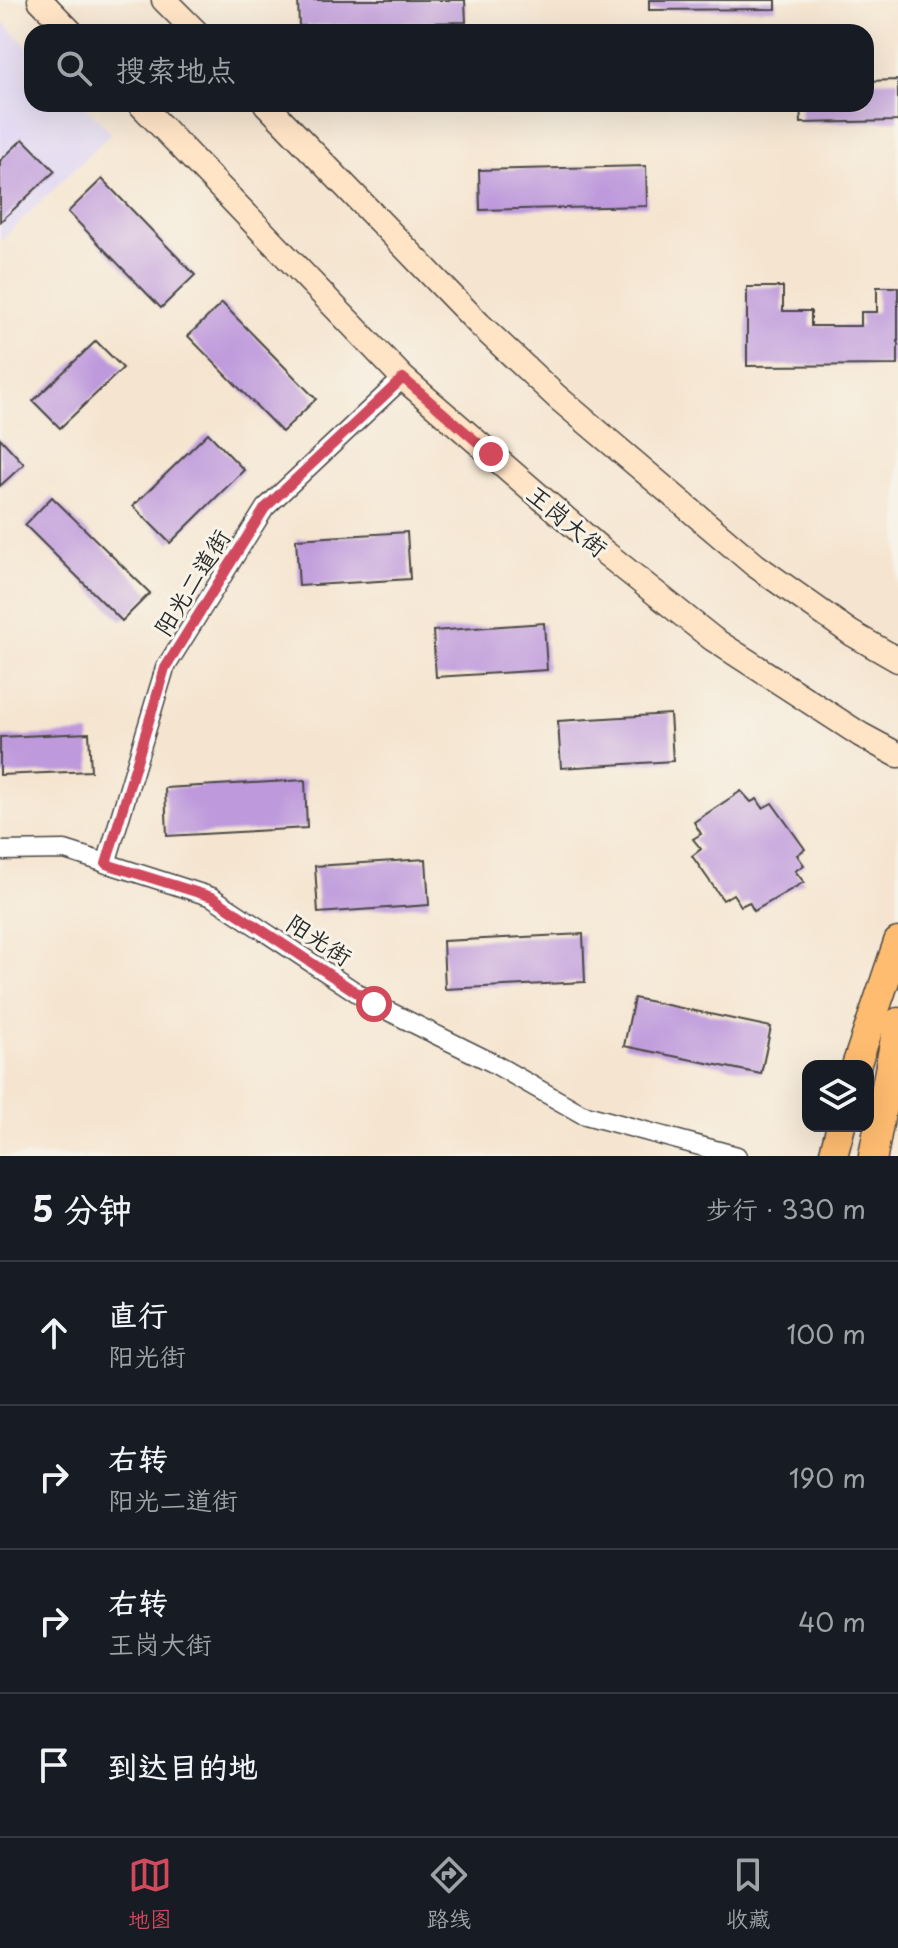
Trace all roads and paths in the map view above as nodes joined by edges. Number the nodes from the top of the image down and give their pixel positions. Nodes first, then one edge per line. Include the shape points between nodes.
1 (40, 0) edge
2 (164, 0) edge
3 (63, 24) edge
4 (188, 24) edge
5 (148, 112) edge
6 (274, 112) edge
7 (403, 378) junction
8 (898, 660) edge
9 (898, 755) edge
10 (0, 851) edge
11 (106, 864) junction
12 (898, 942) edge
13 (898, 1022) edge
14 (858, 1060) edge
15 (839, 1132) edge
16 (737, 1156) edge
17 (833, 1156) edge
18 (873, 1156) edge

1 - 3 main road
2 - 4 main road
5 - 7 main road, 王岗大街
6 - 8 main road via 479,324 580,418 755,565
7 - 9 main road, 王岗大街 via 713,639
7 - 11 street, 阳光二道街 via 265,508 165,668
10 - 11 street, 阳光街 via 65,850
11 - 16 street, 阳光街 via 212,897 374,1004 582,1114
12 - 14 main road
13 - 18 main road
15 - 17 main road

